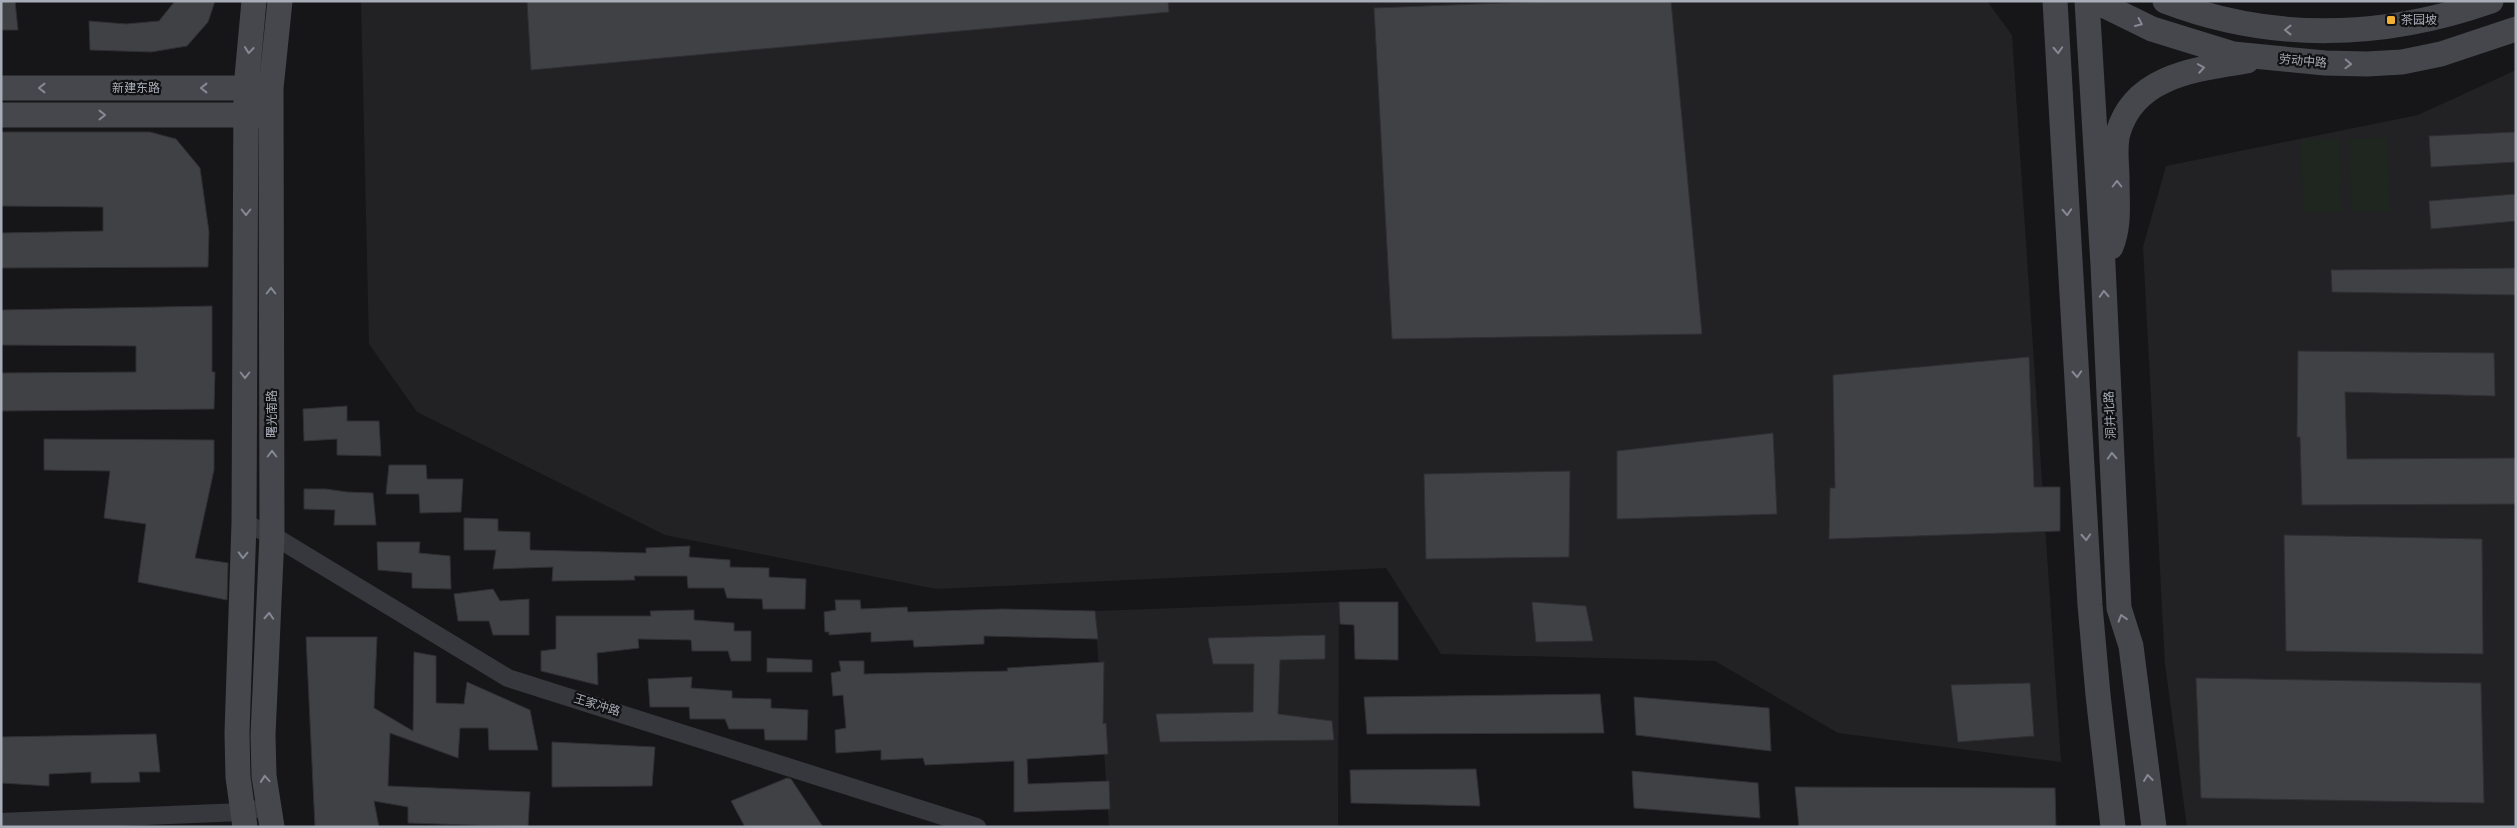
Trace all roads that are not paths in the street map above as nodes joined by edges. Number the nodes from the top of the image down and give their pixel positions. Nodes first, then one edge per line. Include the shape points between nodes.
1 (254, 1) edge
2 (280, 1) edge
3 (2055, 1) edge
4 (2087, 1) edge
5 (2095, 1) edge
6 (2165, 1) edge
7 (2491, 1) edge
8 (2516, 29) edge
9 (2269, 58) junction
10 (1, 88) edge
11 (246, 88) junction
12 (271, 88) junction
13 (1, 115) edge
14 (258, 115) junction
15 (2103, 265) junction
16 (244, 523) junction
17 (272, 535) junction
18 (270, 817) edge
19 (243, 819) edge
20 (1, 822) edge
21 (977, 827) edge
22 (2113, 827) edge
23 (2154, 827) edge

1 -> 11 main road, 曙光南路
2 - 12 main road, 曙光南路
3 -> 22 main road via 2090,605
4 - 15 main road, 洞井北路
5 -> 9 main road, 劳动中路 via 2152,29 2190,42 2233,54
7 -> 6 main road via 2411,24 2320,30 2277,30 2225,20
9 -> 8 main road, 劳动中路 via 2359,64 2402,62 2441,54
15 -> 9 main road via 2117,232 2118,132 2131,107 2165,79 2191,70
11 -> 10 main road, 新建东路
11 - 12 main road, 新建东路
11 - 14 main road, 曙光南路
12 - 14 main road, 曙光南路
13 -> 14 main road
14 -> 16 main road, 曙光南路
17 -> 14 main road, 曙光南路
23 -> 15 main road, 洞井北路 via 2131,646 2119,608
16 - 17 street, 王家冲路
16 -> 19 main road, 曙光南路 via 237,733
18 -> 17 main road, 曙光南路 via 263,734
17 - 21 street, 王家冲路 via 508,678
18 - 19 street
19 - 20 street

